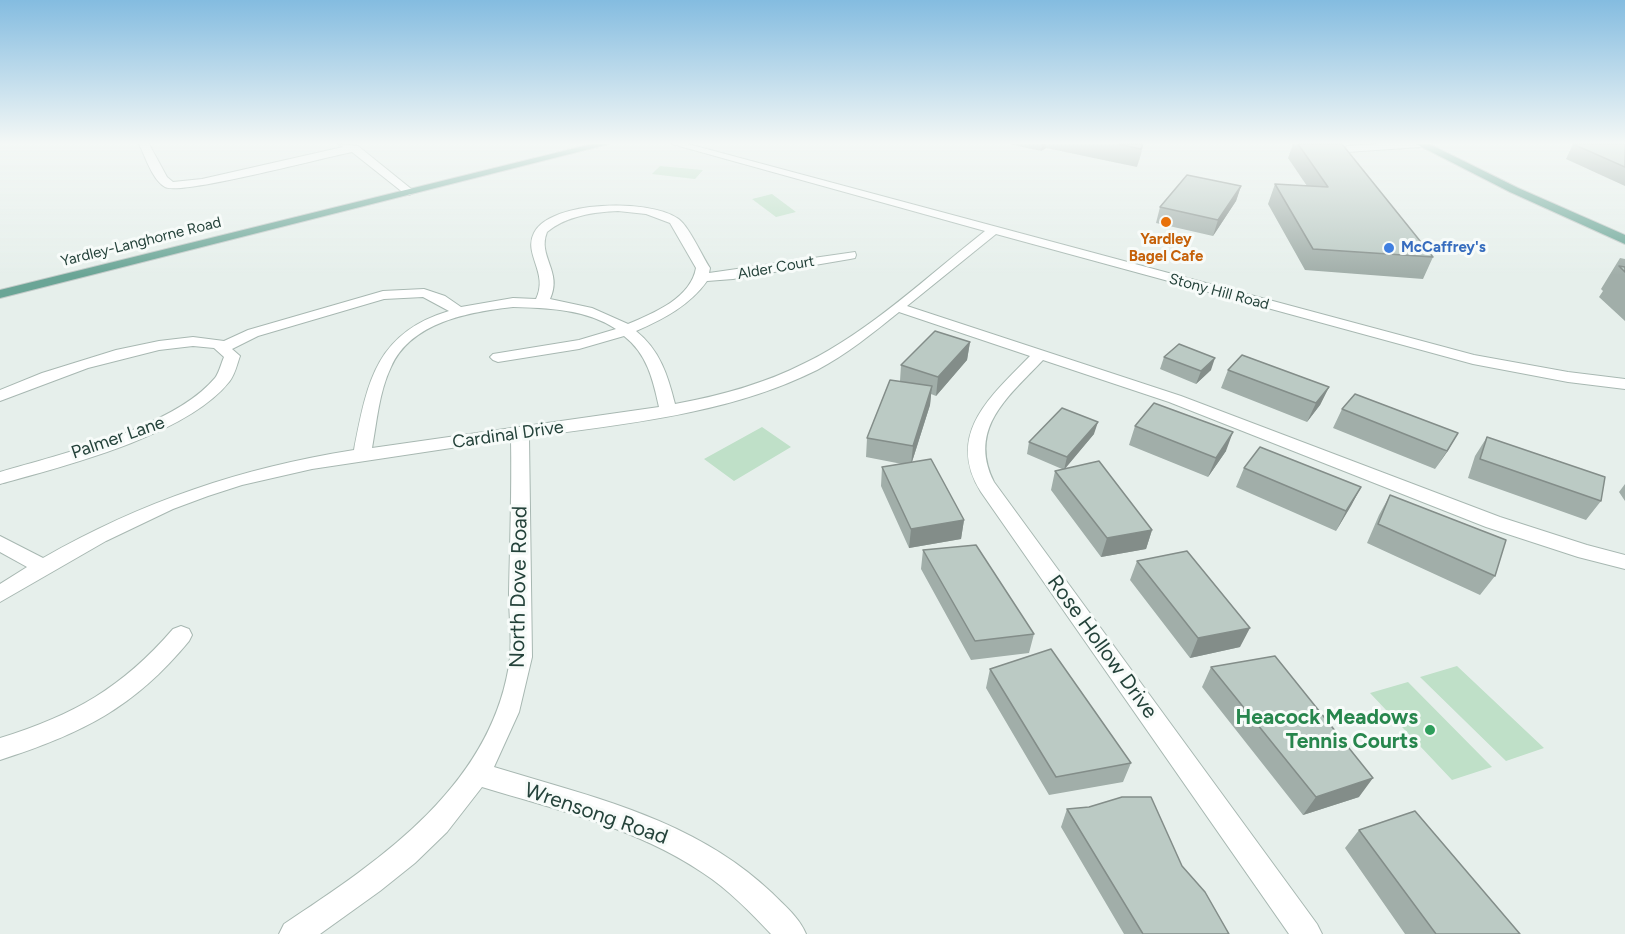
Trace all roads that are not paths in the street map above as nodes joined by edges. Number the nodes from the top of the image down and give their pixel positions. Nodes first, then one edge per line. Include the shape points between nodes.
1 (403, 188) edge
2 (427, 188) edge
3 (838, 188) edge
4 (1509, 188) edge
5 (409, 192) junction
6 (994, 230) junction
7 (1625, 240) edge
8 (850, 255) dead end
9 (703, 277) junction
10 (0, 294) edge
11 (542, 302) junction
12 (453, 307) junction
13 (897, 307) junction
14 (624, 329) junction
15 (224, 347) junction
16 (1040, 354) junction
17 (498, 357) dead end
18 (1625, 384) edge
19 (0, 396) edge
20 (668, 411) junction
21 (520, 433) junction
22 (362, 457) junction
23 (0, 478) edge
24 (0, 543) edge
25 (1625, 562) edge
26 (43, 567) junction
27 (0, 594) edge
28 (181, 635) dead end
29 (0, 749) edge
30 (477, 774) junction
31 (294, 934) edge
32 (791, 934) edge
33 (1307, 934) edge

1 - 5 street
2 - 5 main road, Yardley-Langhorne Road
3 - 6 street, Stony Hill Road
4 - 7 main road
5 - 10 main road, Yardley-Langhorne Road
6 - 13 street, Cardinal Drive
6 - 18 street, Stony Hill Road via 1473,359
8 - 9 street, Alder Court
9 - 11 street via 703,268 675,220 646,211 604,208 565,217 541,232 538,241 550,283
9 - 14 street via 684,301
11 - 12 street
11 - 14 street via 586,310
12 - 15 street via 437,296 417,292 383,295 254,333
12 - 22 street via 390,355 376,388
13 - 16 street
13 - 20 street, Cardinal Drive via 853,341 799,372 731,396
14 - 17 street via 591,342
14 - 20 street via 649,354
15 - 19 street via 195,340 162,343 62,372
15 - 23 street, Palmer Lane via 232,356 226,376 172,419
16 - 25 street via 1176,399 1493,522
16 - 33 street, Rose Hollow Drive via 991,410 979,430 977,462 988,488
20 - 21 street, Cardinal Drive
21 - 22 street, Cardinal Drive
21 - 30 street, North Dove Road via 521,663 498,737
22 - 26 street, Cardinal Drive via 274,471 213,488 140,514
24 - 26 street
26 - 27 street, Cardinal Drive
28 - 29 street via 136,682 107,703 43,735
30 - 31 street, North Dove Road via 446,817 406,855
30 - 32 street, Wrensong Road via 628,821 681,844 714,863

